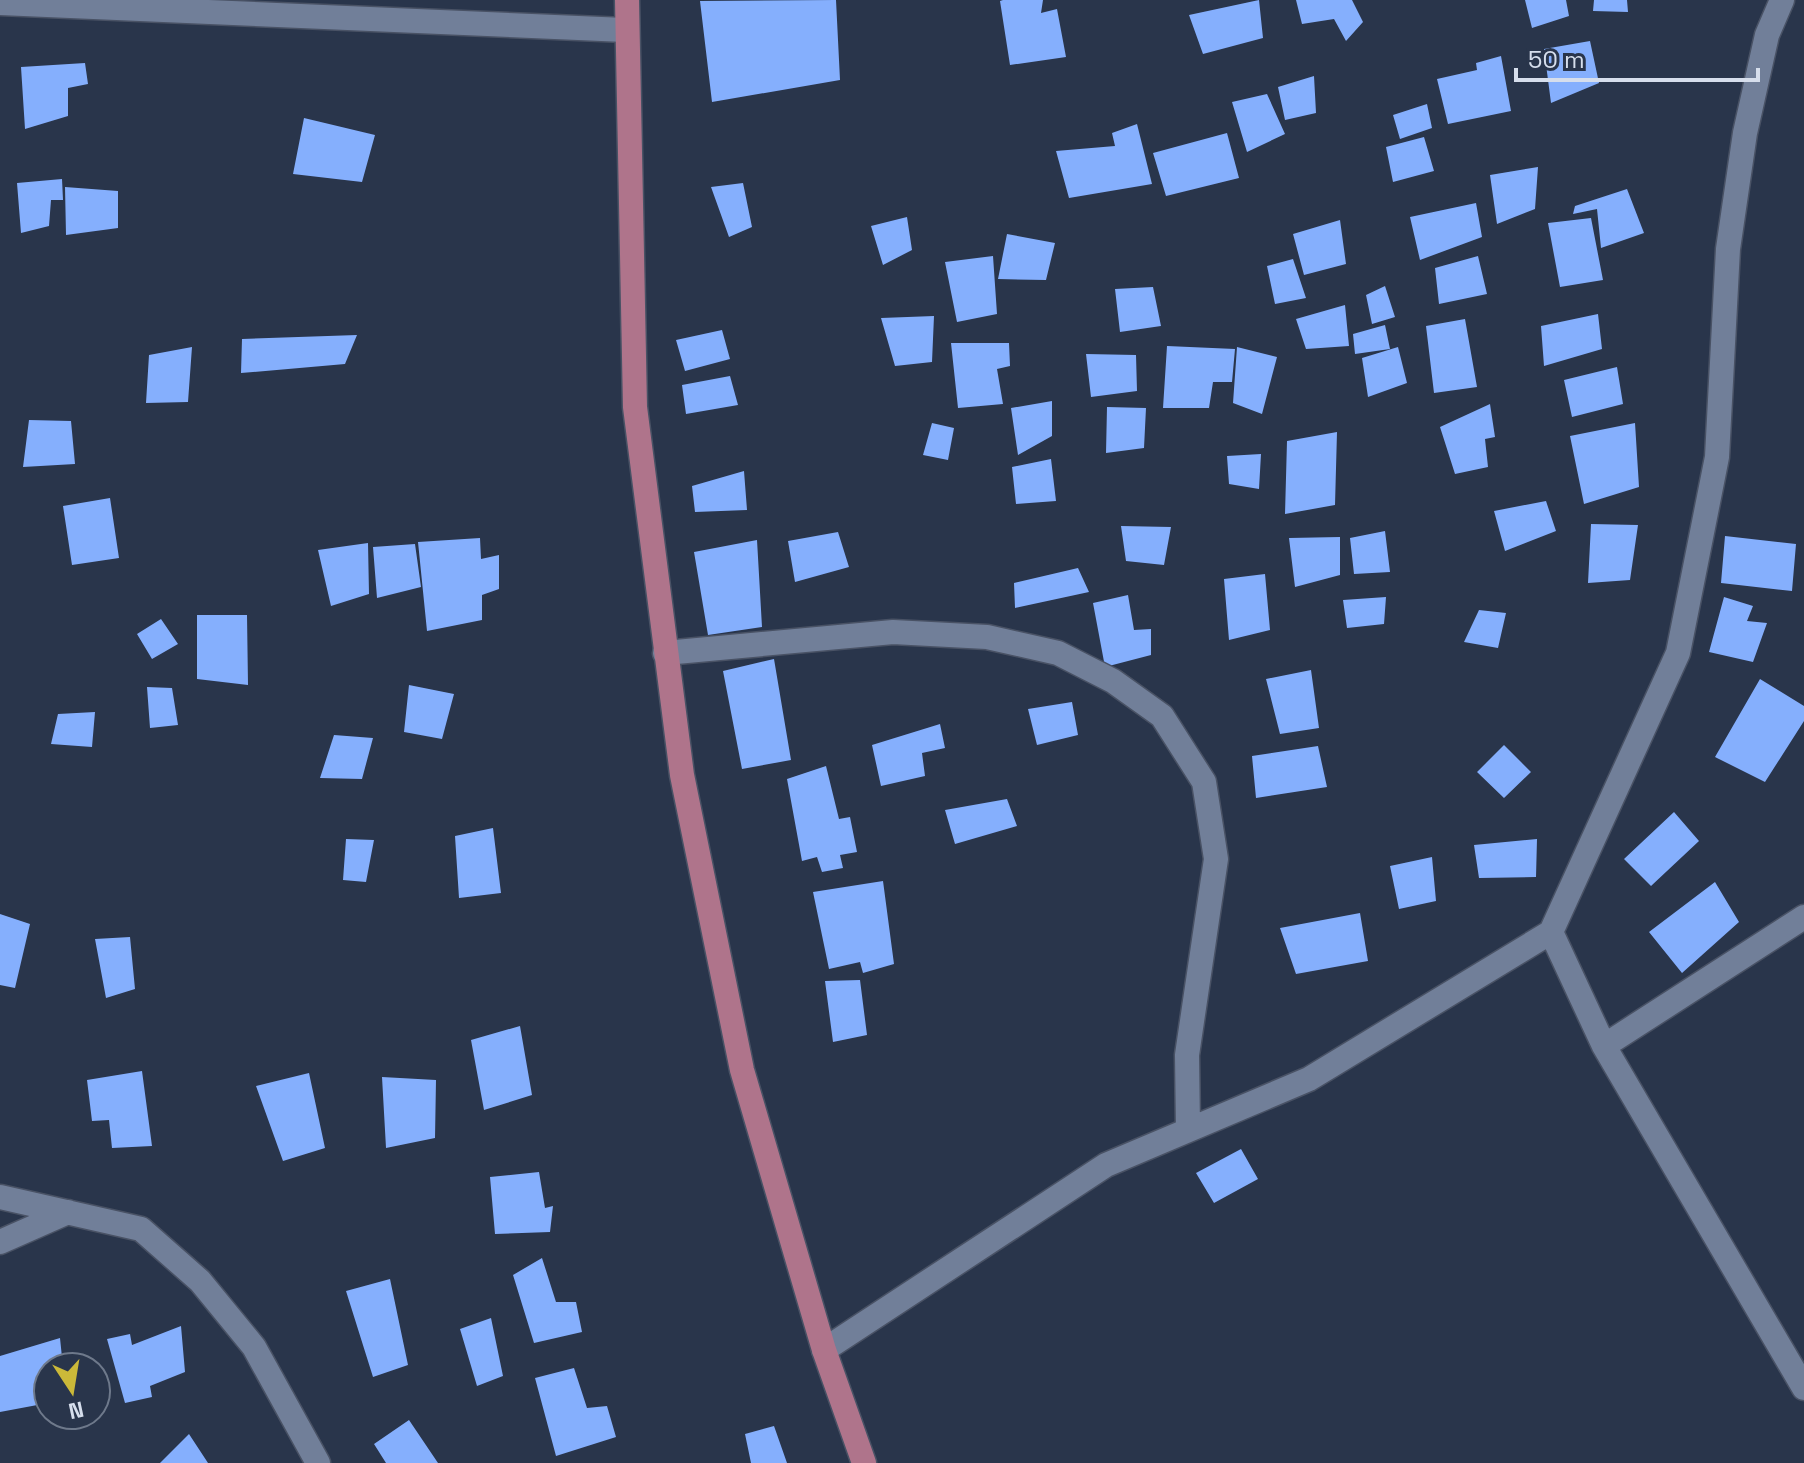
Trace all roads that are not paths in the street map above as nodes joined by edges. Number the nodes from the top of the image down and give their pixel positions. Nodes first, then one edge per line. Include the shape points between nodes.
1 (627, 0) edge
2 (1782, 0) edge
3 (0, 3) edge
4 (625, 30) junction
5 (665, 653) junction
6 (1804, 917) edge
7 (1551, 932) junction
8 (1604, 1046) junction
9 (1188, 1128) junction
10 (0, 1197) edge
11 (68, 1212) junction
12 (0, 1242) edge
13 (824, 1350) junction
14 (1796, 1360) edge
15 (1804, 1388) edge
16 (318, 1463) edge
17 (864, 1463) edge

1 - 4 main road
2 - 7 street via 1767,35 1745,133 1728,249 1717,457 1678,653
3 - 4 street
4 - 5 main road via 635,407
5 - 9 street via 893,632 987,637 1058,653 1113,681 1162,716 1204,782 1216,859 1187,1055
5 - 13 main road via 682,775 742,1070
6 - 8 street
7 - 8 street
7 - 9 street via 1309,1079
8 - 14 street
9 - 13 street via 1106,1165
10 - 11 street
11 - 12 street
11 - 16 street via 141,1229 200,1281 254,1347
13 - 17 main road
14 - 15 street

